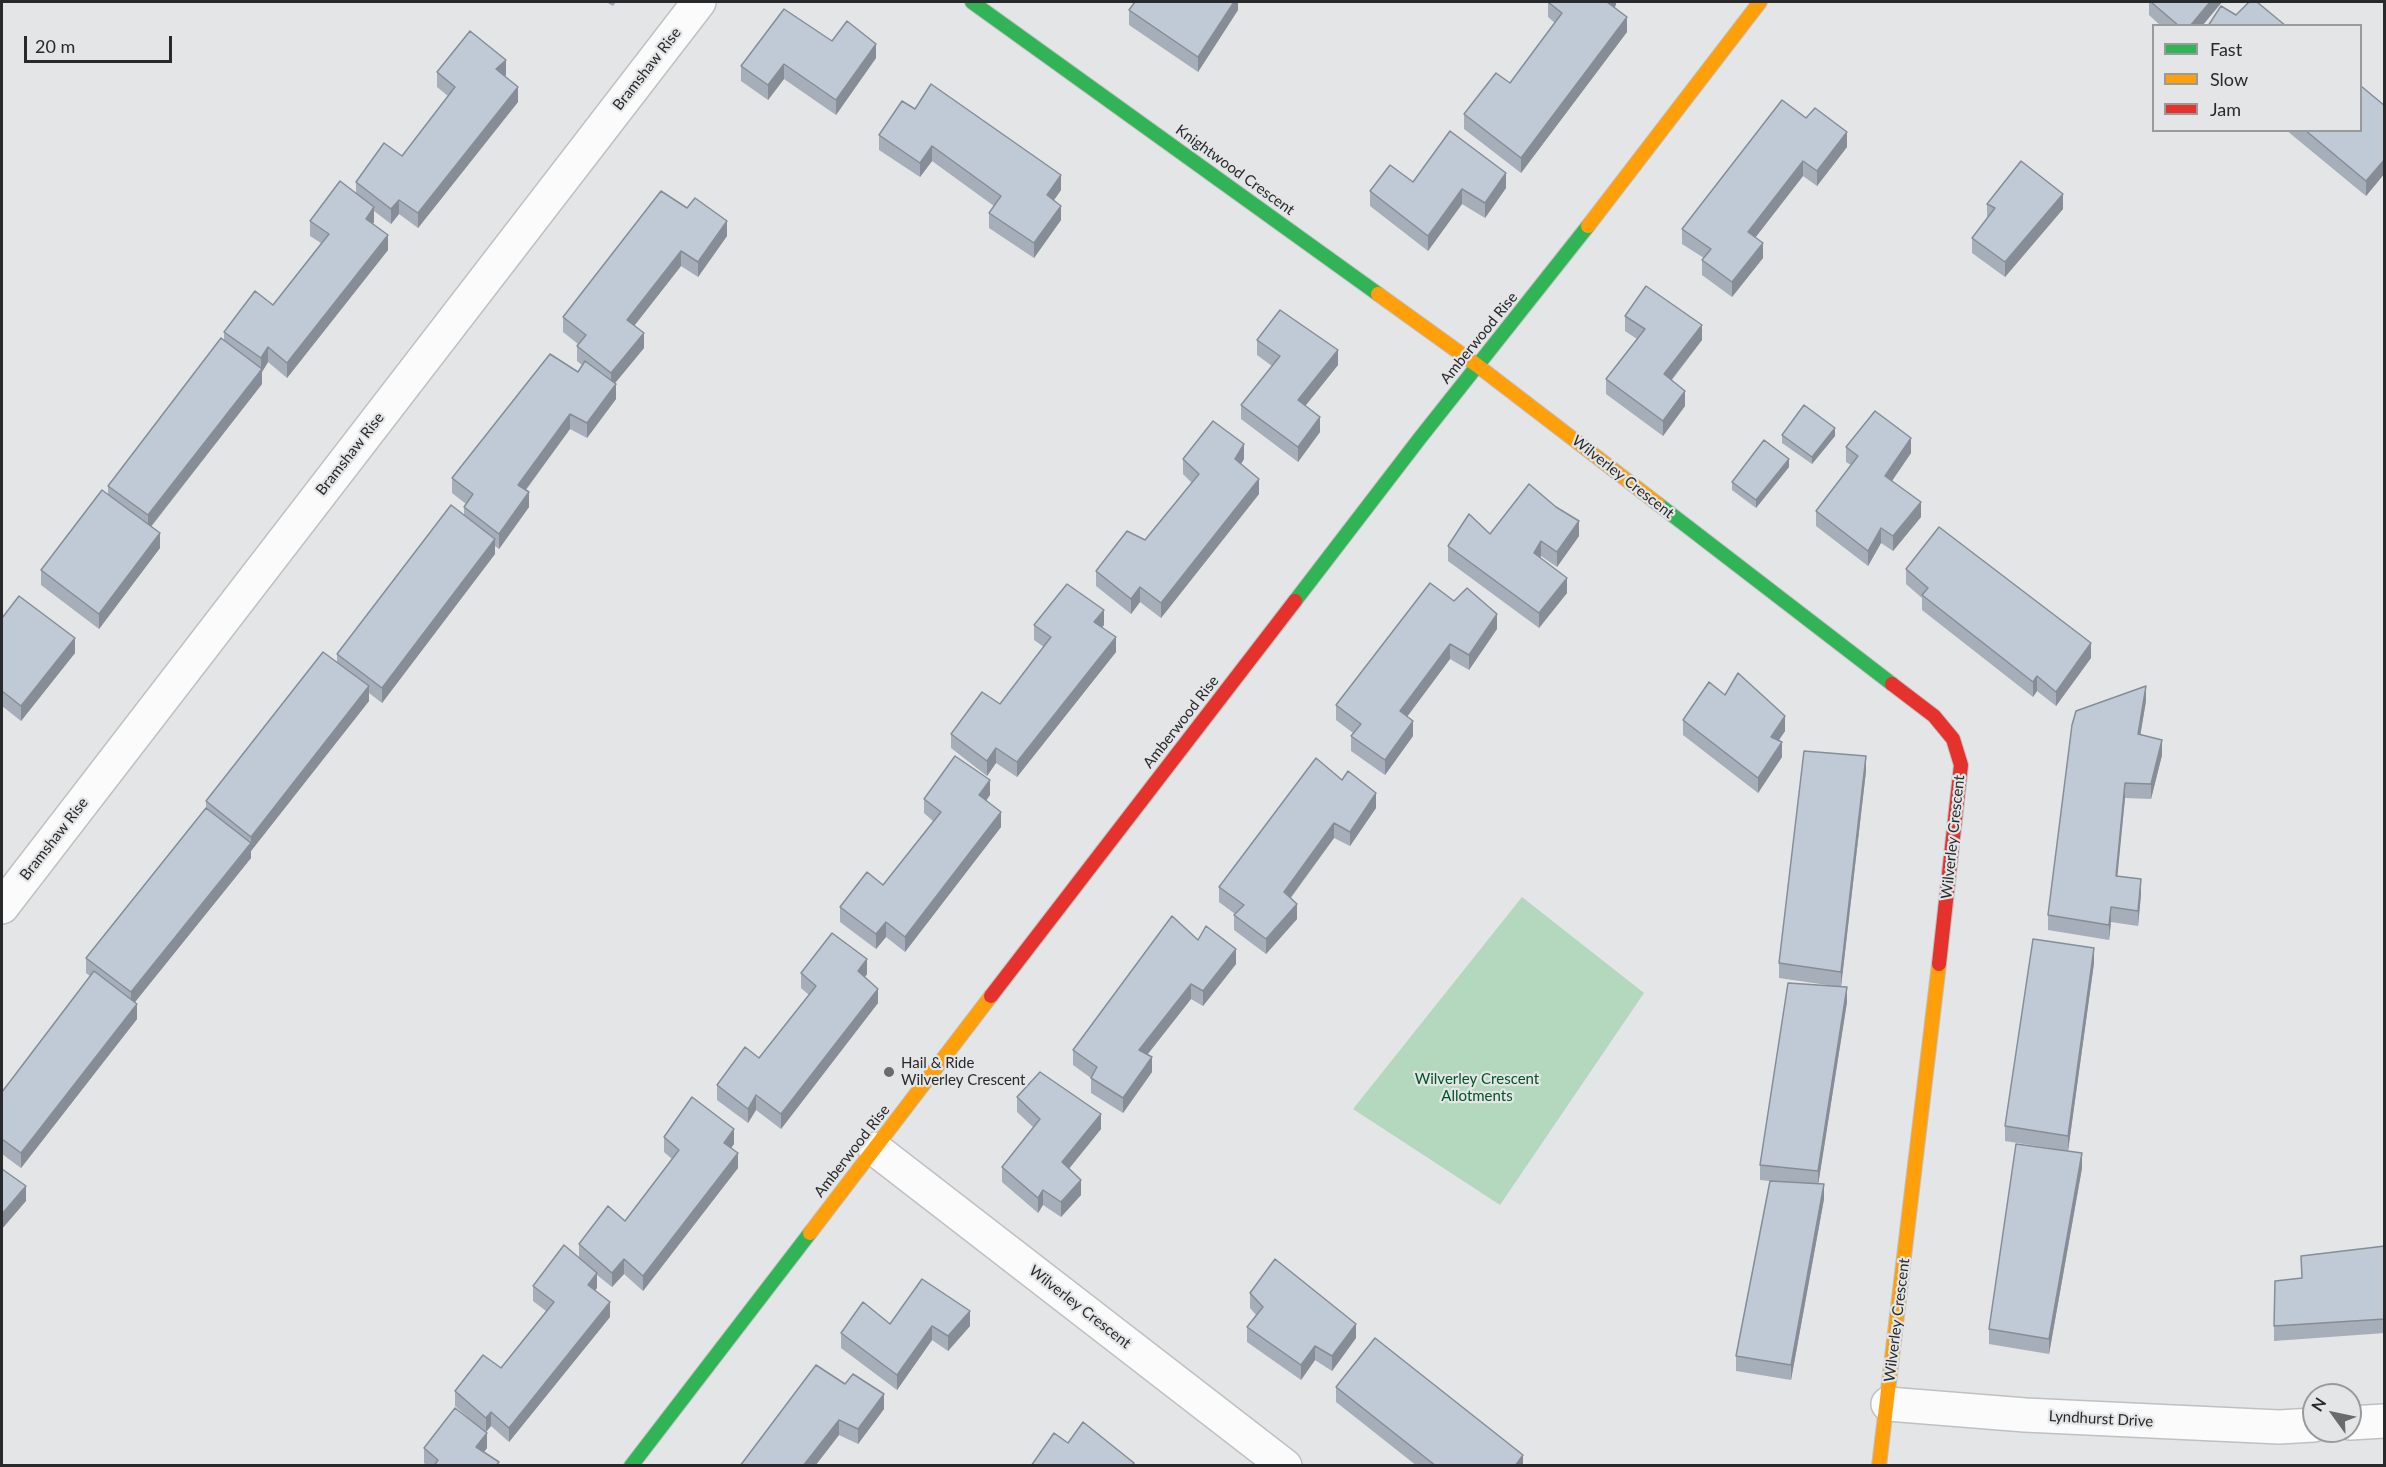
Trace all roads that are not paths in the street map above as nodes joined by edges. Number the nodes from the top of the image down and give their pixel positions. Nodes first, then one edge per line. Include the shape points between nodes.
1 (699, 2) edge
2 (972, 2) edge
3 (1760, 2) edge
4 (1478, 366) junction
5 (2, 907) edge
6 (875, 1149) junction
7 (1887, 1404) junction
8 (2385, 1421) edge
9 (2362, 1422) edge
10 (2302, 1425) edge
11 (631, 1466) edge
12 (1285, 1466) edge
13 (1879, 1466) edge

1 - 5 street, Bramshaw Rise
2 - 4 street, Knightwood Crescent
3 - 4 street, Amberwood Rise
4 - 6 street, Amberwood Rise
4 - 7 street, Wilverley Crescent via 1934,716 1953,739 1961,765 1957,814
6 - 11 street, Amberwood Rise
6 - 12 street, Wilverley Crescent
7 - 10 street, Lyndhurst Drive via 2025,1415
7 - 13 street, Wilverley Crescent
8 - 9 street

